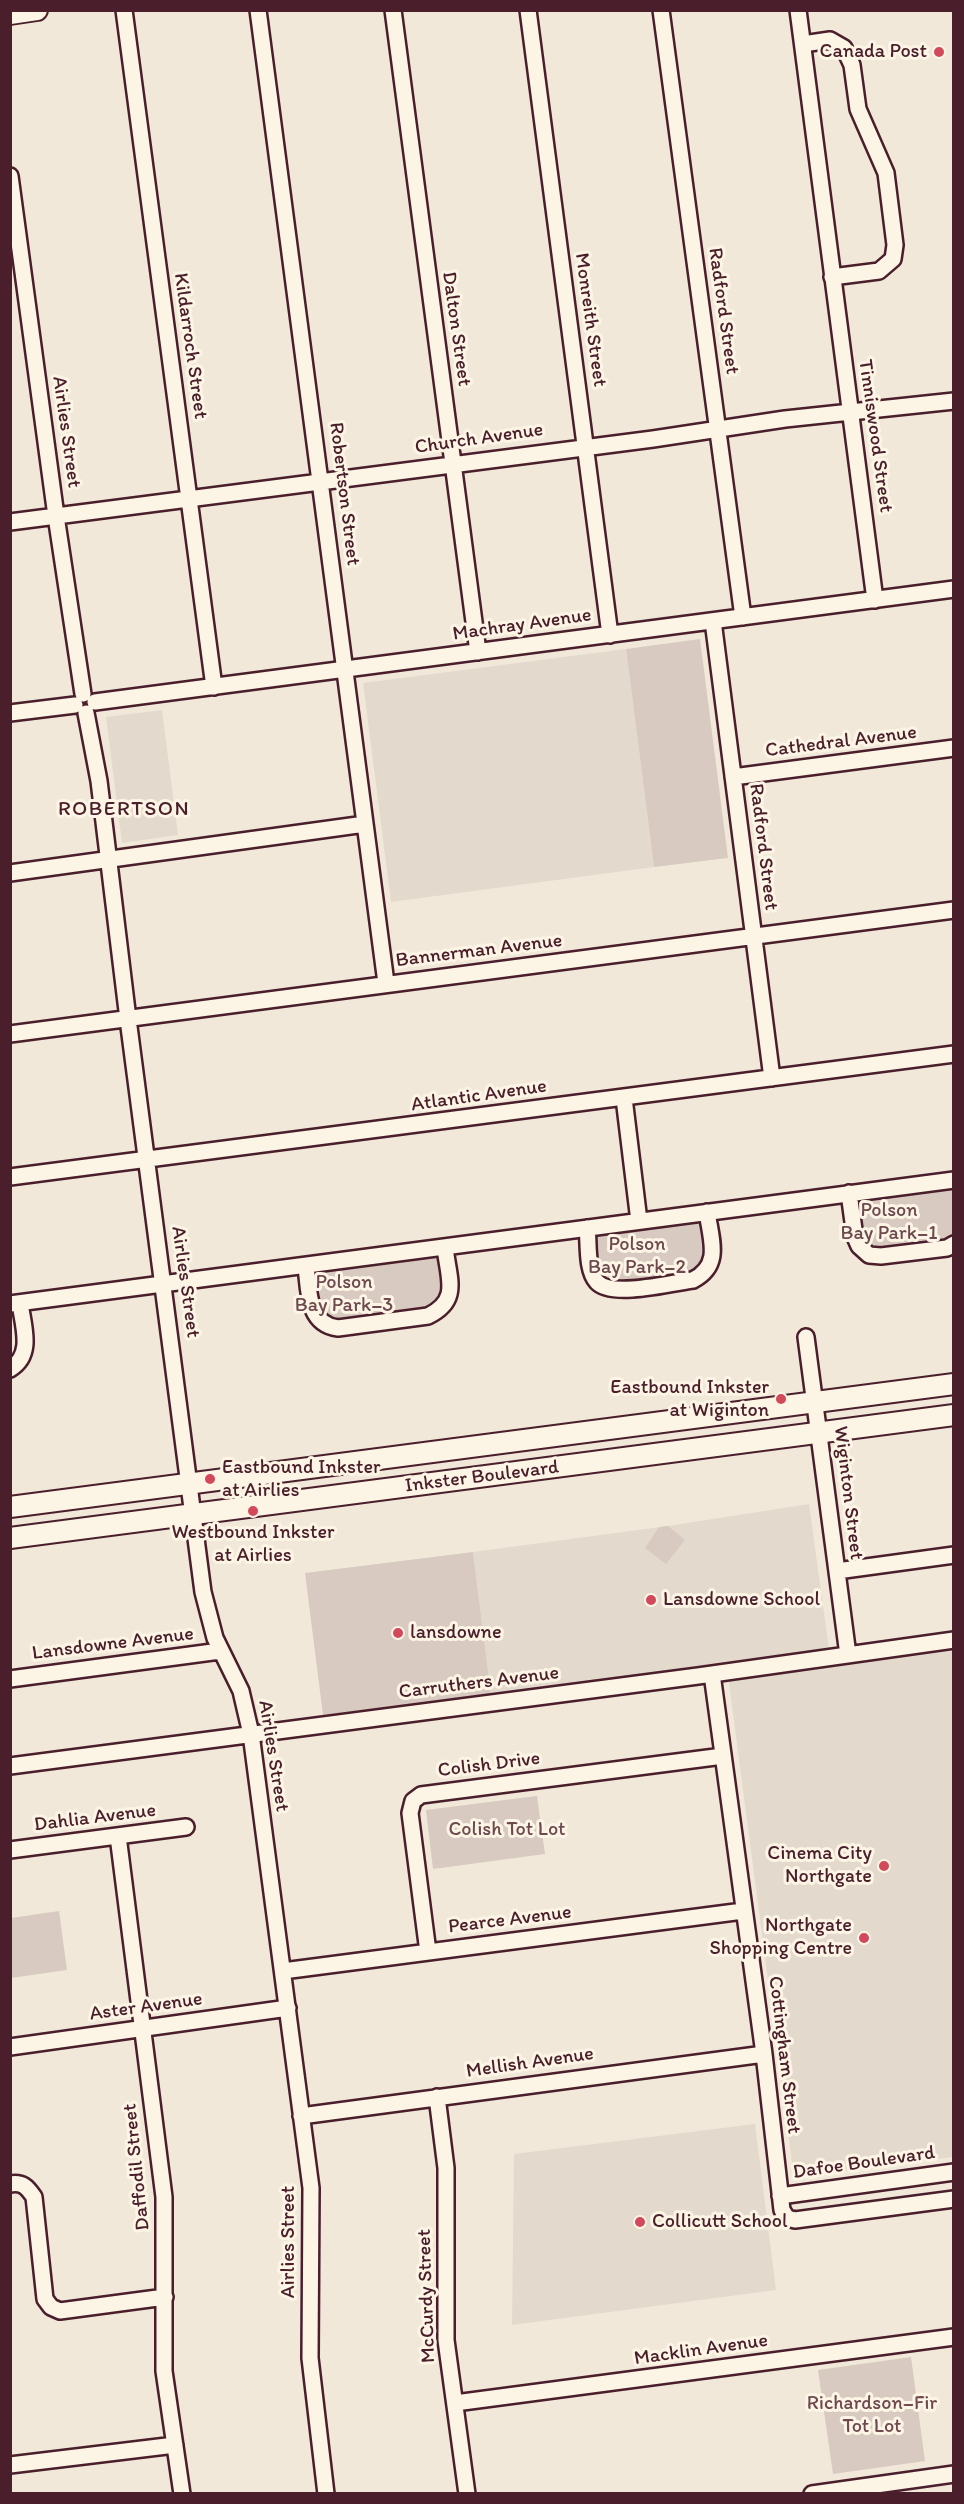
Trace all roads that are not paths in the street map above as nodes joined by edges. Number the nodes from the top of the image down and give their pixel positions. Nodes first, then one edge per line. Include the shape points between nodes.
1 (37, 10) edge
2 (124, 10) edge
3 (258, 10) edge
4 (393, 10) edge
5 (528, 10) edge
6 (661, 10) edge
7 (798, 10) edge
8 (10, 14) edge
9 (803, 44) junction
10 (10, 176) edge
11 (832, 277) junction
12 (954, 401) edge
13 (850, 412) junction
14 (717, 428) junction
15 (586, 446) junction
16 (453, 464) junction
17 (322, 482) junction
18 (189, 498) junction
19 (56, 516) junction
20 (10, 522) edge
21 (954, 590) edge
22 (875, 600) junction
23 (743, 617) junction
24 (713, 621) junction
25 (610, 635) junction
26 (478, 652) junction
27 (346, 670) junction
28 (214, 687) junction
29 (85, 703) junction
30 (10, 713) edge
31 (954, 748) edge
32 (733, 777) junction
33 (365, 824) junction
34 (109, 860) junction
35 (10, 873) edge
36 (954, 910) edge
37 (754, 937) junction
38 (386, 984) junction
39 (128, 1019) junction
40 (10, 1034) edge
41 (954, 1054) edge
42 (772, 1078) junction
43 (624, 1098) junction
44 (147, 1161) junction
45 (10, 1177) edge
46 (954, 1180) edge
47 (849, 1193) junction
48 (707, 1212) junction
49 (639, 1221) junction
50 (587, 1228) junction
51 (954, 1244) edge
52 (445, 1247) junction
53 (306, 1266) junction
54 (163, 1284) junction
55 (15, 1304) edge
56 (806, 1337) dead end
57 (10, 1369) edge
58 (954, 1384) edge
59 (816, 1403) junction
60 (954, 1415) edge
61 (819, 1434) junction
62 (189, 1483) junction
63 (10, 1507) edge
64 (194, 1514) junction
65 (10, 1538) edge
66 (954, 1555) edge
67 (837, 1570) junction
68 (954, 1640) edge
69 (220, 1651) junction
70 (848, 1655) junction
71 (712, 1674) junction
72 (10, 1679) edge
73 (251, 1734) junction
74 (723, 1756) junction
75 (10, 1766) edge
76 (186, 1827) dead end
77 (118, 1836) junction
78 (10, 1850) edge
79 (743, 1911) junction
80 (429, 1952) junction
81 (283, 1971) junction
82 (288, 2008) junction
83 (142, 2029) junction
84 (10, 2047) edge
85 (764, 2054) junction
86 (437, 2097) junction
87 (301, 2116) junction
88 (954, 2172) edge
89 (10, 2184) edge
90 (780, 2196) junction
91 (954, 2199) edge
92 (165, 2296) junction
93 (954, 2337) edge
94 (455, 2403) junction
95 (175, 2445) junction
96 (10, 2465) edge
97 (954, 2475) edge
98 (877, 2489) edge
99 (182, 2493) edge
100 (326, 2493) edge
101 (466, 2493) edge
102 (812, 2493) edge

1 - 8 main road
2 - 18 street, Kildarroch Street
3 - 17 street, Robertson Street
4 - 16 street, Dalton Street
5 - 15 street, Monreith Street
6 - 14 street, Radford Street
7 - 9 street, Tinniswood Street
9 - 11 street, Tinniswood Street
9 - 11 street via 830,40 844,48 852,64 858,109 886,173 895,245 893,259 879,271
10 - 19 street, Airlies Street
11 - 13 street, Tinniswood Street
12 - 13 street, Church Avenue
13 - 14 street, Church Avenue
13 - 22 street, Tinniswood Street
14 - 15 street, Church Avenue
14 - 23 street, Radford Street
15 - 16 street, Church Avenue
15 - 25 street, Monreith Street
16 - 17 street, Church Avenue
16 - 26 street, Dalton Street
17 - 18 street, Church Avenue
17 - 27 street, Robertson Street
18 - 19 street, Church Avenue
18 - 28 street, Kildarroch Street
19 - 20 street, Church Avenue
19 - 29 street, Airlies Street
21 - 22 street, Machray Avenue
22 - 23 street, Machray Avenue
23 - 24 street, Machray Avenue
24 - 25 street, Machray Avenue
24 - 32 street, Radford Street
25 - 26 street, Machray Avenue
26 - 27 street, Machray Avenue
27 - 28 street, Machray Avenue
27 - 33 street, Robertson Street
28 - 29 street, Machray Avenue
29 - 30 street, Machray Avenue
29 - 34 street, Airlies Street
31 - 32 street, Cathedral Avenue
32 - 37 street, Radford Street
33 - 34 street
33 - 38 street, Robertson Street
34 - 35 street
34 - 39 street, Airlies Street
36 - 37 street, Bannerman Avenue
37 - 38 street, Bannerman Avenue
37 - 42 street, Radford Street
38 - 39 street, Bannerman Avenue
39 - 40 street, Bannerman Avenue
39 - 44 street, Airlies Street
41 - 42 street, Atlantic Avenue
42 - 43 street, Atlantic Avenue
43 - 44 street, Atlantic Avenue
43 - 49 street
44 - 45 street, Atlantic Avenue
44 - 54 street, Airlies Street
46 - 47 street
47 - 48 street
47 - 51 street via 855,1237 869,1255 903,1254
48 - 49 street
48 - 50 street via 713,1257 704,1275 650,1286 619,1290 597,1282 592,1272
49 - 50 street
50 - 52 street
52 - 53 street
52 - 53 street via 450,1293 441,1310 428,1316 338,1328 326,1326 312,1312
53 - 54 street
54 - 55 street
54 - 62 street, Airlies Street
55 - 57 street via 25,1353
56 - 59 street, Wiginton Street
58 - 59 main road, Inkster Boulevard
59 - 61 street, Wiginton Street
59 - 62 main road, Inkster Boulevard
60 - 61 main road, Inkster Boulevard
61 - 64 main road, Inkster Boulevard
61 - 67 street, Wiginton Street
62 - 63 main road, Inkster Boulevard
62 - 64 street, Airlies Street
64 - 65 main road, Inkster Boulevard
64 - 69 street, Airlies Street via 203,1592
66 - 67 street
67 - 70 street, Wiginton Street
68 - 70 street, Carruthers Avenue
69 - 72 street, Lansdowne Avenue
69 - 73 street, Airlies Street via 241,1692
70 - 71 street, Carruthers Avenue
71 - 73 street, Carruthers Avenue
71 - 74 street, Cottingham Street
73 - 75 street, Carruthers Avenue
73 - 81 street, Airlies Street
74 - 79 street, Cottingham Street
74 - 80 street, Colish Drive via 421,1795 413,1801 410,1813
76 - 77 street, Dahlia Avenue
77 - 78 street, Dahlia Avenue
77 - 83 street, Daffodil Street
79 - 80 street, Pearce Avenue
79 - 85 street, Cottingham Street
80 - 81 street, Pearce Avenue
81 - 82 street, Airlies Street
82 - 83 street, Aster Avenue
82 - 87 street, Airlies Street
83 - 84 street, Aster Avenue
83 - 92 street, Daffodil Street via 164,2197
85 - 86 street, Mellish Avenue
85 - 90 street, Cottingham Street
86 - 87 street, Mellish Avenue
86 - 94 street, McCurdy Street via 446,2168 446,2340
87 - 100 street, Airlies Street via 311,2188 310,2358
88 - 90 street, Dafoe Boulevard
89 - 92 street via 28,2188 33,2197 45,2299 51,2307 60,2311
90 - 91 street, Cottingham Street via 782,2210 787,2218 795,2220
92 - 95 street, Daffodil Street via 164,2371
93 - 94 street, Macklin Avenue
94 - 101 street, McCurdy Street
95 - 96 street
95 - 99 street, Daffodil Street
97 - 98 street
98 - 102 street

